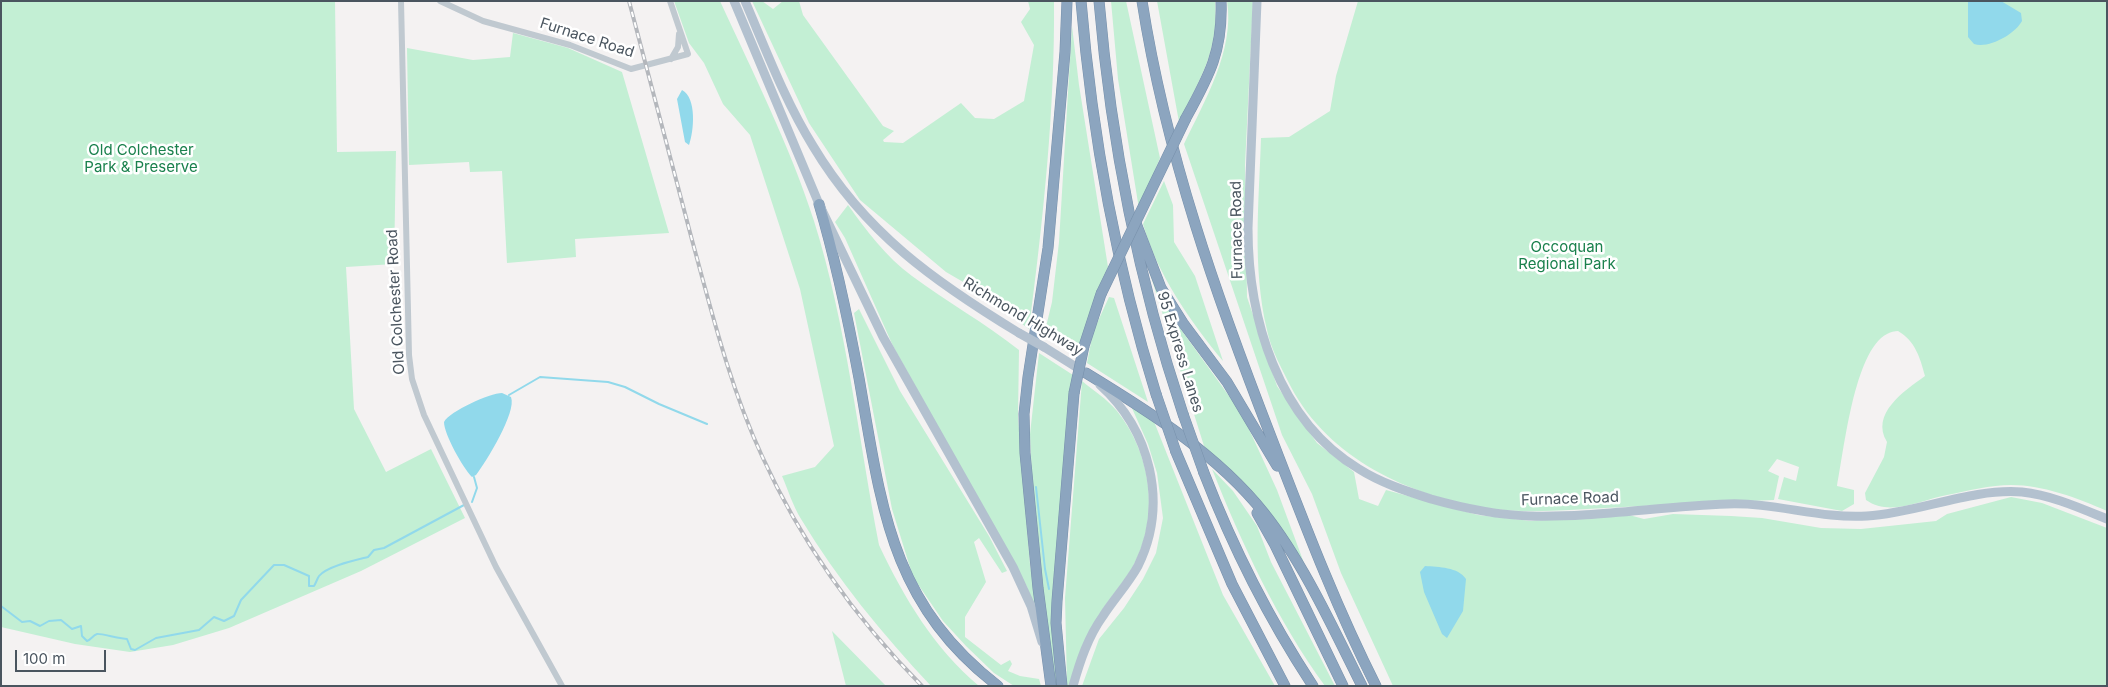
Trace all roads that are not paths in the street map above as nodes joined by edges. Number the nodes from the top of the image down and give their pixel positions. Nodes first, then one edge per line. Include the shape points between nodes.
1 (401, 1) edge
2 (440, 1) edge
3 (670, 1) edge
4 (734, 1) edge
5 (745, 1) edge
6 (1067, 1) edge
7 (1081, 1) edge
8 (1099, 1) edge
9 (1142, 1) edge
10 (1221, 1) edge
11 (1257, 1) edge
12 (678, 26) junction
13 (671, 59) junction
14 (1121, 177) junction
15 (819, 204) junction
16 (1086, 373) junction
17 (1220, 467) junction
18 (1292, 493) junction
19 (2107, 519) edge
20 (1048, 663) junction
21 (562, 686) edge
22 (998, 686) edge
23 (1051, 686) edge
24 (1062, 686) edge
25 (1073, 686) edge
26 (1285, 686) edge
27 (1313, 686) edge
28 (1343, 686) edge
29 (1362, 686) edge
30 (1376, 686) edge

1 - 21 street, Old Colchester Road via 412,379 424,415 496,567
2 - 13 street, Furnace Road via 483,21 570,45 631,69
3 - 12 street, Furnace Road
4 - 15 main road
5 - 16 main road, Richmond Highway, bridge via 796,117 818,155 855,204 893,244 934,279
6 - 20 highway via 1048,248 1024,414 1038,588
7 - 26 highway, bridge via 1093,116 1106,195 1124,279 1156,394 1176,452 1228,575
8 - 14 highway, 95 Express Lanes
9 - 18 highway via 1162,107 1194,225 1218,299
10 - 24 highway, bridge via 1220,41 1213,67 1101,294 1084,346 1074,393 1057,601
11 - 19 main road, Furnace Road via 1248,228 1254,301 1275,366 1298,412 1325,443 1358,469 1440,502 1523,516 1742,504 1863,516 2019,492 2063,502
12 - 13 street, Furnace Road via 679,42
12 - 13 street, Furnace Road via 688,54
14 - 18 highway via 1161,288 1242,405
14 - 27 highway, 95 Express Lanes, bridge via 1146,293 1182,414 1204,473 1249,575
15 - 20 main road via 883,337 1022,586
15 - 22 highway via 845,302 880,499 894,545 914,589 937,625 961,653
16 - 17 highway via 1148,411
16 - 25 main road, Richmond Highway via 1113,398 1136,429 1151,476 1153,511 1138,564 1093,632
17 - 28 highway via 1265,526
17 - 29 highway via 1252,499 1284,541
18 - 30 highway
20 - 23 highway

